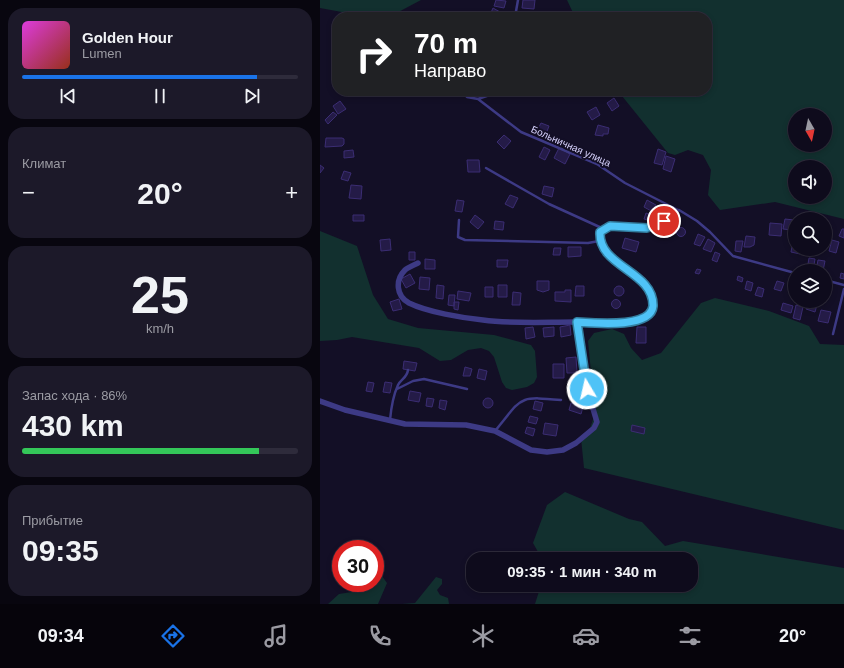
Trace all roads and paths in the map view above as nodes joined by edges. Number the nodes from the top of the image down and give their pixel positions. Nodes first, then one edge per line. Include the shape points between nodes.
1 (518, 0) edge
2 (516, 12) edge
3 (466, 96) edge
4 (487, 96) edge
5 (478, 99) junction
6 (486, 168) dead end
7 (679, 210) junction
8 (458, 220) dead end
9 (604, 229) junction
10 (600, 241) junction
11 (418, 263) dead end
12 (788, 271) edge
13 (832, 282) edge
14 (844, 285) edge
15 (844, 290) edge
16 (577, 322) junction
17 (833, 334) dead end
18 (408, 370) dead end
19 (397, 388) junction
20 (468, 389) dead end
21 (561, 400) dead end
22 (320, 402) edge
23 (390, 421) junction
24 (495, 431) junction

1 - 2 lane
3 - 5 lane, Больничная улица
4 - 5 lane
5 - 7 lane, Больничная улица via 521,132 597,164 625,183
6 - 9 lane via 549,204
7 - 9 lane via 656,226 610,226
7 - 12 lane, Больничная улица via 710,232 733,256
8 - 10 lane via 458,237 465,240 588,243
9 - 10 lane via 600,232
10 - 16 street via 612,258 649,290 653,301 652,309 647,316 632,321
11 - 16 street via 405,269 399,279 398,289 408,303 484,320
13 - 14 lane
15 - 17 lane
16 - 24 street via 587,389 596,414 597,422 594,428 563,450 547,452 531,450
18 - 19 lane
19 - 20 lane via 412,381 424,380
19 - 23 lane
21 - 24 lane via 526,398 517,404
22 - 23 street
23 - 24 street via 405,424 466,425

